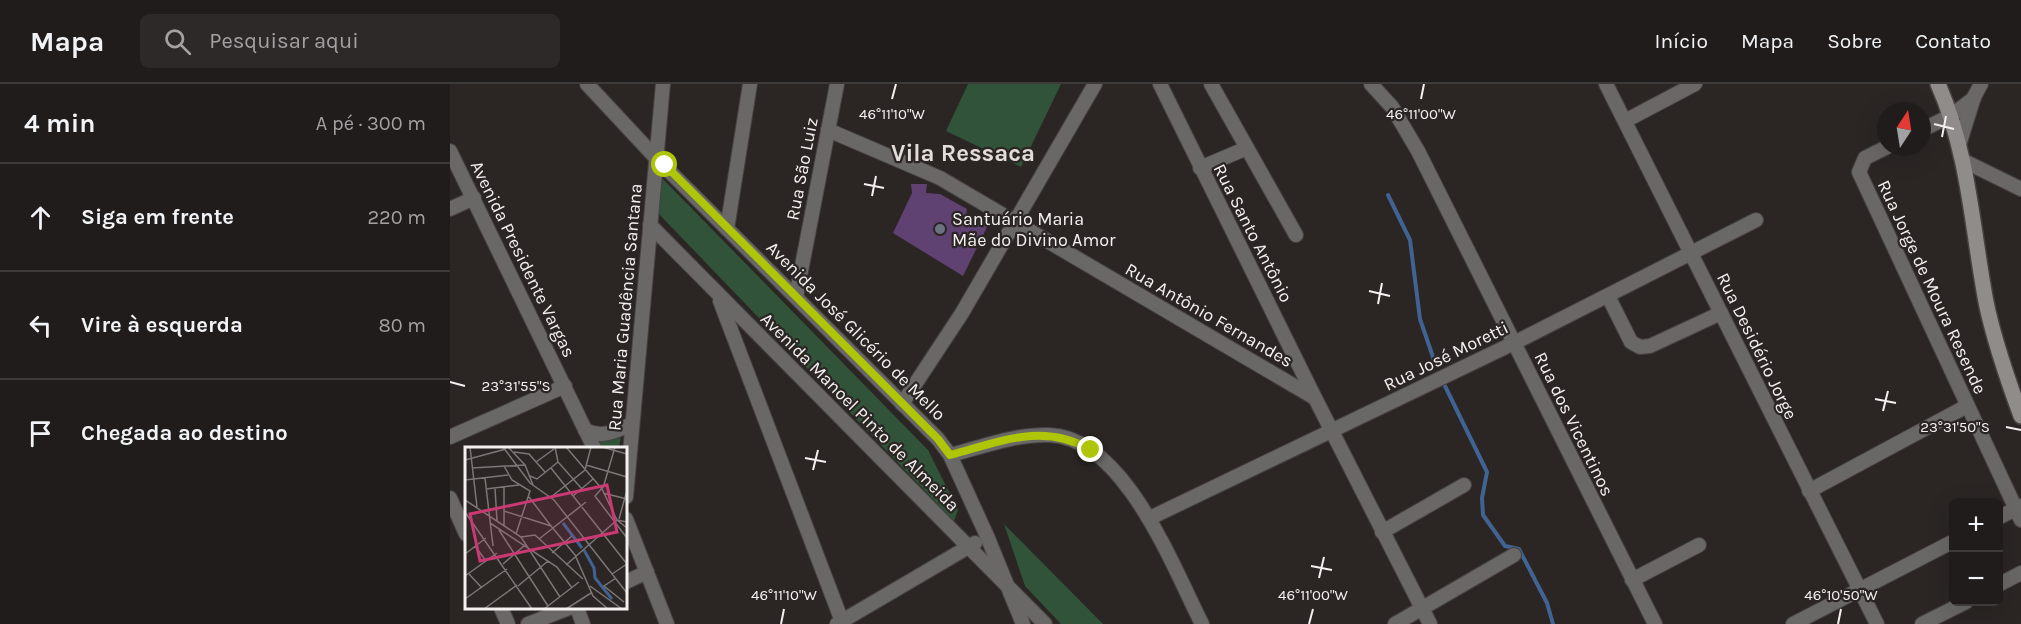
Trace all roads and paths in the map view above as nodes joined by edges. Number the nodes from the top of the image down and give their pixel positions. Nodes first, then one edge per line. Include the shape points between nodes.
1 (587, 84) edge
2 (663, 84) edge
3 (750, 84) edge
4 (837, 84) edge
5 (1095, 84) edge
6 (1160, 84) edge
7 (1211, 84) edge
8 (1371, 84) edge
9 (1606, 84) edge
10 (1695, 84) edge
11 (1938, 84) edge
12 (1981, 84) edge
13 (1974, 97) junction
14 (1952, 115) junction
15 (1625, 120) junction
16 (1931, 126) edge
17 (828, 130) junction
18 (1960, 142) junction
19 (1247, 148) junction
20 (450, 151) edge
21 (1877, 152) edge
22 (656, 158) junction
23 (1964, 161) junction
24 (1200, 168) junction
25 (2021, 189) edge
26 (474, 198) junction
27 (450, 209) edge
28 (1756, 220) dead end
29 (1014, 221) junction
30 (650, 225) junction
31 (727, 228) junction
32 (1296, 235) dead end
33 (1690, 253) junction
34 (718, 296) junction
35 (1608, 296) junction
36 (796, 297) junction
37 (1721, 313) junction
38 (1514, 343) junction
39 (565, 386) junction
40 (1315, 398) junction
41 (902, 405) junction
42 (1967, 406) junction
43 (2021, 416) edge
44 (632, 424) junction
45 (585, 430) junction
46 (1332, 431) junction
47 (450, 437) edge
48 (594, 447) edge
49 (950, 455) junction
50 (627, 485) edge
51 (1464, 485) dead end
52 (1809, 491) junction
53 (450, 498) edge
54 (2019, 512) edge
55 (2003, 517) edge
56 (1150, 518) junction
57 (627, 522) edge
58 (465, 532) edge
59 (1382, 532) junction
60 (987, 537) junction
61 (1949, 543) edge
62 (1699, 545) dead end
63 (969, 546) junction
64 (1514, 555) dead end
65 (646, 572) junction
66 (2021, 573) edge
67 (1632, 580) junction
68 (627, 582) edge
69 (2003, 582) edge
70 (1008, 586) junction
71 (1859, 589) junction
72 (1958, 606) edge
73 (501, 609) edge
74 (566, 609) edge
75 (577, 609) edge
76 (1422, 610) junction
77 (840, 623) edge
78 (508, 624) edge
79 (528, 624) edge
80 (584, 624) edge
81 (667, 624) edge
82 (1023, 624) edge
83 (1045, 624) edge
84 (1202, 624) edge
85 (1395, 624) edge
86 (1430, 624) edge
87 (1655, 624) edge
88 (1793, 624) edge
89 (1877, 624) edge
90 (1922, 624) edge

1 - 22 street, Avenida José Glicério de Mello
2 - 22 street, Rua Maria Guadência Santana
3 - 31 street
4 - 17 street, Rua São Luiz
5 - 29 street
6 - 24 street, Rua Santo Antônio
7 - 19 street
8 - 38 street, Rua dos Vicentinos via 1404,126
9 - 15 street, Rua Desidério Jorge
10 - 15 street
11 - 14 main road
12 - 13 street
13 - 14 street
13 - 18 street
14 - 16 street
14 - 18 main road
15 - 33 street, Rua Desidério Jorge
17 - 29 street, Rua Antônio Fernandes via 926,171
17 - 36 street, Rua São Luiz
18 - 23 main road
19 - 24 street
19 - 32 street
20 - 26 street, Avenida Presidente Vargas
21 - 42 street, Rua Jorge de Moura Resende via 1865,158 1859,167
22 - 30 street, Rua Maria Guadência Santana
22 - 31 street, Avenida José Glicério de Mello
23 - 25 street
23 - 43 main road via 1986,303
24 - 40 street, Rua Santo Antônio
26 - 27 street
26 - 39 street, Avenida Presidente Vargas
28 - 33 street, Rua José Moretti
29 - 40 street, Rua Antônio Fernandes
29 - 41 street via 962,313
30 - 34 street, Avenida Manoel Pinto de Almeida
30 - 44 street, Rua Maria Guadência Santana
31 - 36 street, Avenida José Glicério de Mello
33 - 35 street, Rua José Moretti
33 - 37 street, Rua Desidério Jorge
34 - 63 street, Avenida Manoel Pinto de Almeida
34 - 77 street
35 - 37 street via 1631,342 1640,346 1650,346
35 - 38 street, Rua José Moretti
36 - 41 street, Avenida José Glicério de Mello
37 - 52 street, Rua Desidério Jorge
38 - 46 street, Rua José Moretti
38 - 67 street, Rua dos Vicentinos
39 - 45 street, Avenida Presidente Vargas
39 - 47 street
40 - 46 street
41 - 49 street, Avenida José Glicério de Mello
42 - 52 street
42 - 54 street, Rua Jorge de Moura Resende
44 - 45 street via 606,434
44 - 50 street, Rua Maria Guadência Santana
45 - 48 street, Avenida Presidente Vargas
46 - 56 street, Rua José Moretti
46 - 59 street
49 - 56 street via 1022,436 1051,435 1073,440 1110,467
49 - 60 street, Avenida José Glicério de Mello
51 - 59 street
52 - 71 street, Rua Desidério Jorge
53 - 58 street
54 - 55 street
56 - 84 street
57 - 65 street
59 - 76 street
60 - 63 street
60 - 70 street, Avenida José Glicério de Mello
61 - 71 street
62 - 67 street
63 - 70 street, Avenida Manoel Pinto de Almeida
63 - 77 street
64 - 76 street
65 - 68 street
65 - 81 street
66 - 69 street
67 - 87 street, Rua dos Vicentinos
70 - 82 street, Avenida José Glicério de Mello
70 - 83 street, Avenida Manoel Pinto de Almeida
71 - 88 street
71 - 89 street, Rua Desidério Jorge
72 - 90 street
73 - 78 street
74 - 79 street
75 - 80 street
76 - 85 street
76 - 86 street

